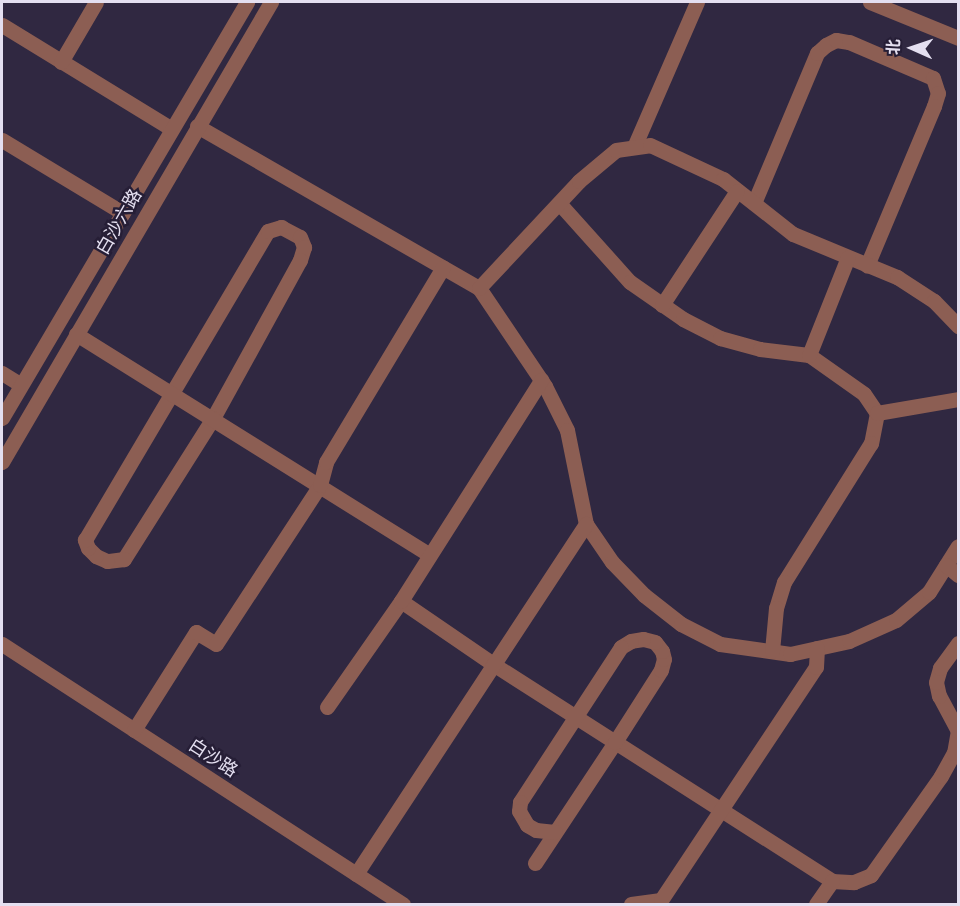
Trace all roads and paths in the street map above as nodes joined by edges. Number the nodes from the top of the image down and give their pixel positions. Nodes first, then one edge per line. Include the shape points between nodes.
1 (96, 2) edge
2 (248, 2) edge
3 (271, 2) edge
4 (697, 2) edge
5 (870, 2) edge
6 (2, 26) edge
7 (958, 38) edge
8 (61, 62) junction
9 (197, 126) junction
10 (172, 129) junction
11 (3, 144) edge
12 (634, 147) junction
13 (737, 191) junction
14 (559, 203) junction
15 (754, 204) junction
16 (123, 213) junction
17 (848, 257) junction
18 (867, 265) junction
19 (443, 267) junction
20 (479, 288) junction
21 (662, 305) junction
22 (958, 326) edge
23 (76, 334) junction
24 (809, 355) junction
25 (2, 373) edge
26 (541, 380) junction
27 (21, 385) junction
28 (173, 394) junction
29 (958, 399) edge
30 (877, 413) junction
31 (2, 418) edge
32 (213, 418) junction
33 (2, 462) edge
34 (320, 485) junction
35 (586, 524) junction
36 (958, 546) edge
37 (430, 555) junction
38 (952, 570) edge
39 (401, 601) junction
40 (2, 644) edge
41 (958, 644) edge
42 (817, 648) junction
43 (772, 651) junction
44 (493, 664) junction
45 (327, 707) dead end
46 (575, 717) junction
47 (134, 730) junction
48 (615, 742) junction
49 (721, 810) junction
50 (555, 832) junction
51 (535, 863) dead end
52 (356, 874) junction
53 (832, 881) junction
54 (403, 904) edge
55 (631, 904) edge
56 (816, 904) edge

1 - 8 street
2 - 10 street, 白沙六路
3 - 9 street, 白沙六路
4 - 12 street
5 - 7 street
6 - 8 street
8 - 10 street
9 - 19 street
9 - 23 street, 白沙六路
10 - 16 street, 白沙六路
11 - 16 street
12 - 13 street via 650,145 723,179
12 - 14 street via 616,150
13 - 15 street
13 - 21 street
14 - 20 street
14 - 21 street via 630,282
15 - 17 street via 793,234
15 - 18 street via 818,54 826,45 836,40 849,42 933,78 938,93 934,106
16 - 27 street, 白沙六路
17 - 18 street
17 - 24 street
18 - 22 street via 897,277 934,301
19 - 20 street
19 - 34 street via 326,462
20 - 26 street
21 - 24 street via 720,338 760,349
23 - 28 street
23 - 33 street, 白沙六路
24 - 30 street via 864,394
25 - 27 street
26 - 35 street via 567,430
26 - 37 street
27 - 31 street, 白沙六路
28 - 32 street
28 - 32 street via 85,540 96,556 107,561 124,560
28 - 32 street via 268,231 293,231 304,247 300,260
29 - 30 street
30 - 43 street via 871,443 784,582 776,608
32 - 34 street
34 - 37 street
34 - 47 street via 216,644 196,632
35 - 43 street via 620,570 681,624 720,644
35 - 44 street
36 - 38 street
37 - 39 street
38 - 42 street via 896,620 849,641
39 - 44 street
39 - 45 street
40 - 47 street, 白沙路
41 - 53 street via 940,668 936,682 958,731 954,753 872,875 854,882
42 - 43 street via 790,654
42 - 49 street via 816,667
44 - 46 street
44 - 52 street
46 - 48 street
46 - 48 street via 621,647 643,639 655,642 664,659 661,670
46 - 50 street via 520,802 519,811 527,825
47 - 52 street, 白沙路
48 - 49 street
48 - 50 street
49 - 53 street
49 - 55 street via 662,900
50 - 51 street
52 - 54 street, 白沙路
53 - 56 street

